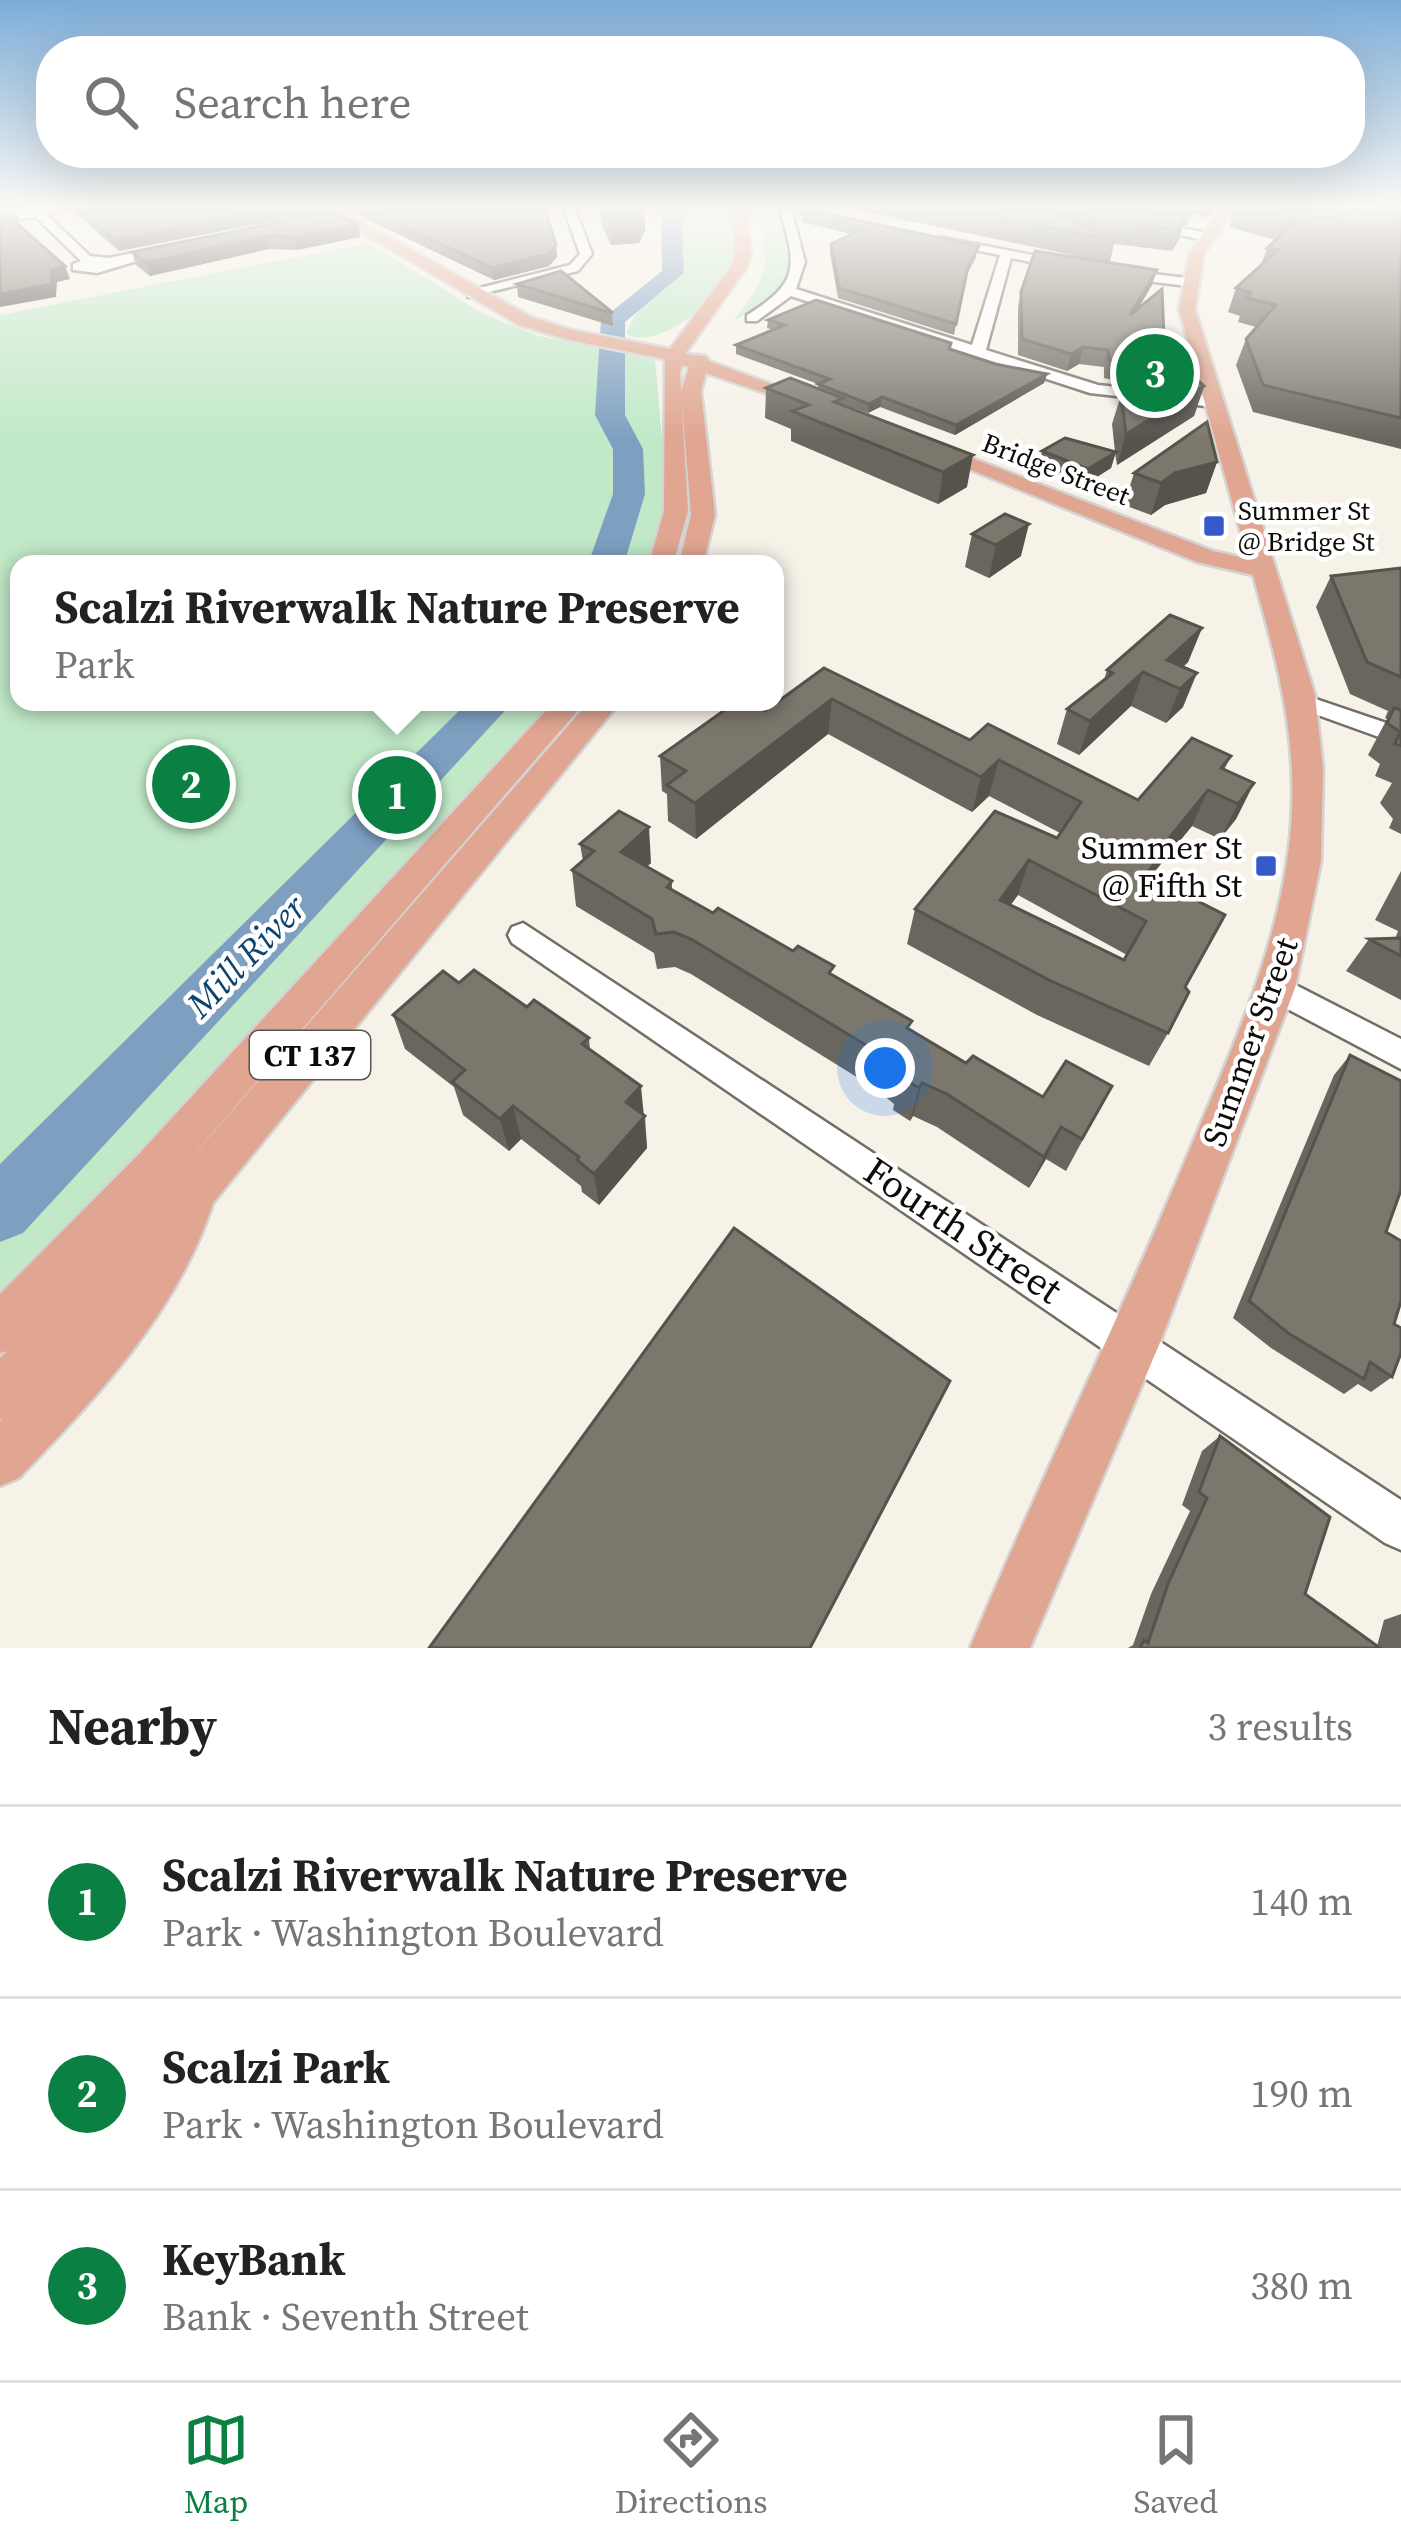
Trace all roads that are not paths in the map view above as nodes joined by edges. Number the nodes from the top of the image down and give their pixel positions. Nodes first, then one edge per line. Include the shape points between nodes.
1 (459, 286) edge
2 (504, 286) edge
3 (725, 286) edge
4 (746, 286) edge
5 (794, 286) edge
6 (995, 286) edge
7 (1187, 286) edge
8 (792, 292) junction
9 (473, 294) junction
10 (736, 304) dead end
11 (752, 318) dead end
12 (978, 352) junction
13 (703, 354) junction
14 (675, 355) junction
15 (767, 385) junction
16 (1214, 402) junction
17 (831, 410) edge
18 (696, 423) junction
19 (917, 444) edge
20 (664, 555) edge
21 (693, 555) edge
22 (1261, 569) junction
23 (1301, 701) junction
24 (562, 711) edge
25 (596, 711) edge
26 (1401, 736) edge
27 (523, 935) dead end
28 (1276, 988) junction
29 (1401, 1055) edge
30 (196, 1190) junction
31 (0, 1328) edge
32 (1134, 1345) junction
33 (0, 1394) edge
34 (0, 1459) edge
35 (1401, 1527) edge
36 (1000, 1648) edge

1 - 9 main road
2 - 9 street
3 - 14 main road
4 - 10 main road
5 - 8 street
6 - 12 street
7 - 16 main road, Summer Street
8 - 11 street
8 - 12 street
9 - 14 main road via 569,335
12 - 16 street via 1096,390
13 - 14 main road
13 - 15 main road
13 - 18 main road via 692,391
14 - 20 main road via 669,400 676,511
15 - 17 main road
15 - 18 main road via 713,392
16 - 22 main road, Summer Street
18 - 21 main road via 703,515
19 - 22 main road, Bridge Street via 1206,557
22 - 23 main road, Summer Street
23 - 26 street
23 - 28 main road, Summer Street via 1304,861
24 - 31 main road, CT 137 via 154,1169
25 - 30 main road, CT 137
27 - 32 street, Fourth Street
28 - 29 street
28 - 32 main road, Summer Street
30 - 33 main road, CT 137
30 - 34 main road via 177,1245 65,1395
32 - 35 street, Fourth Street
32 - 36 main road, Summer Street

